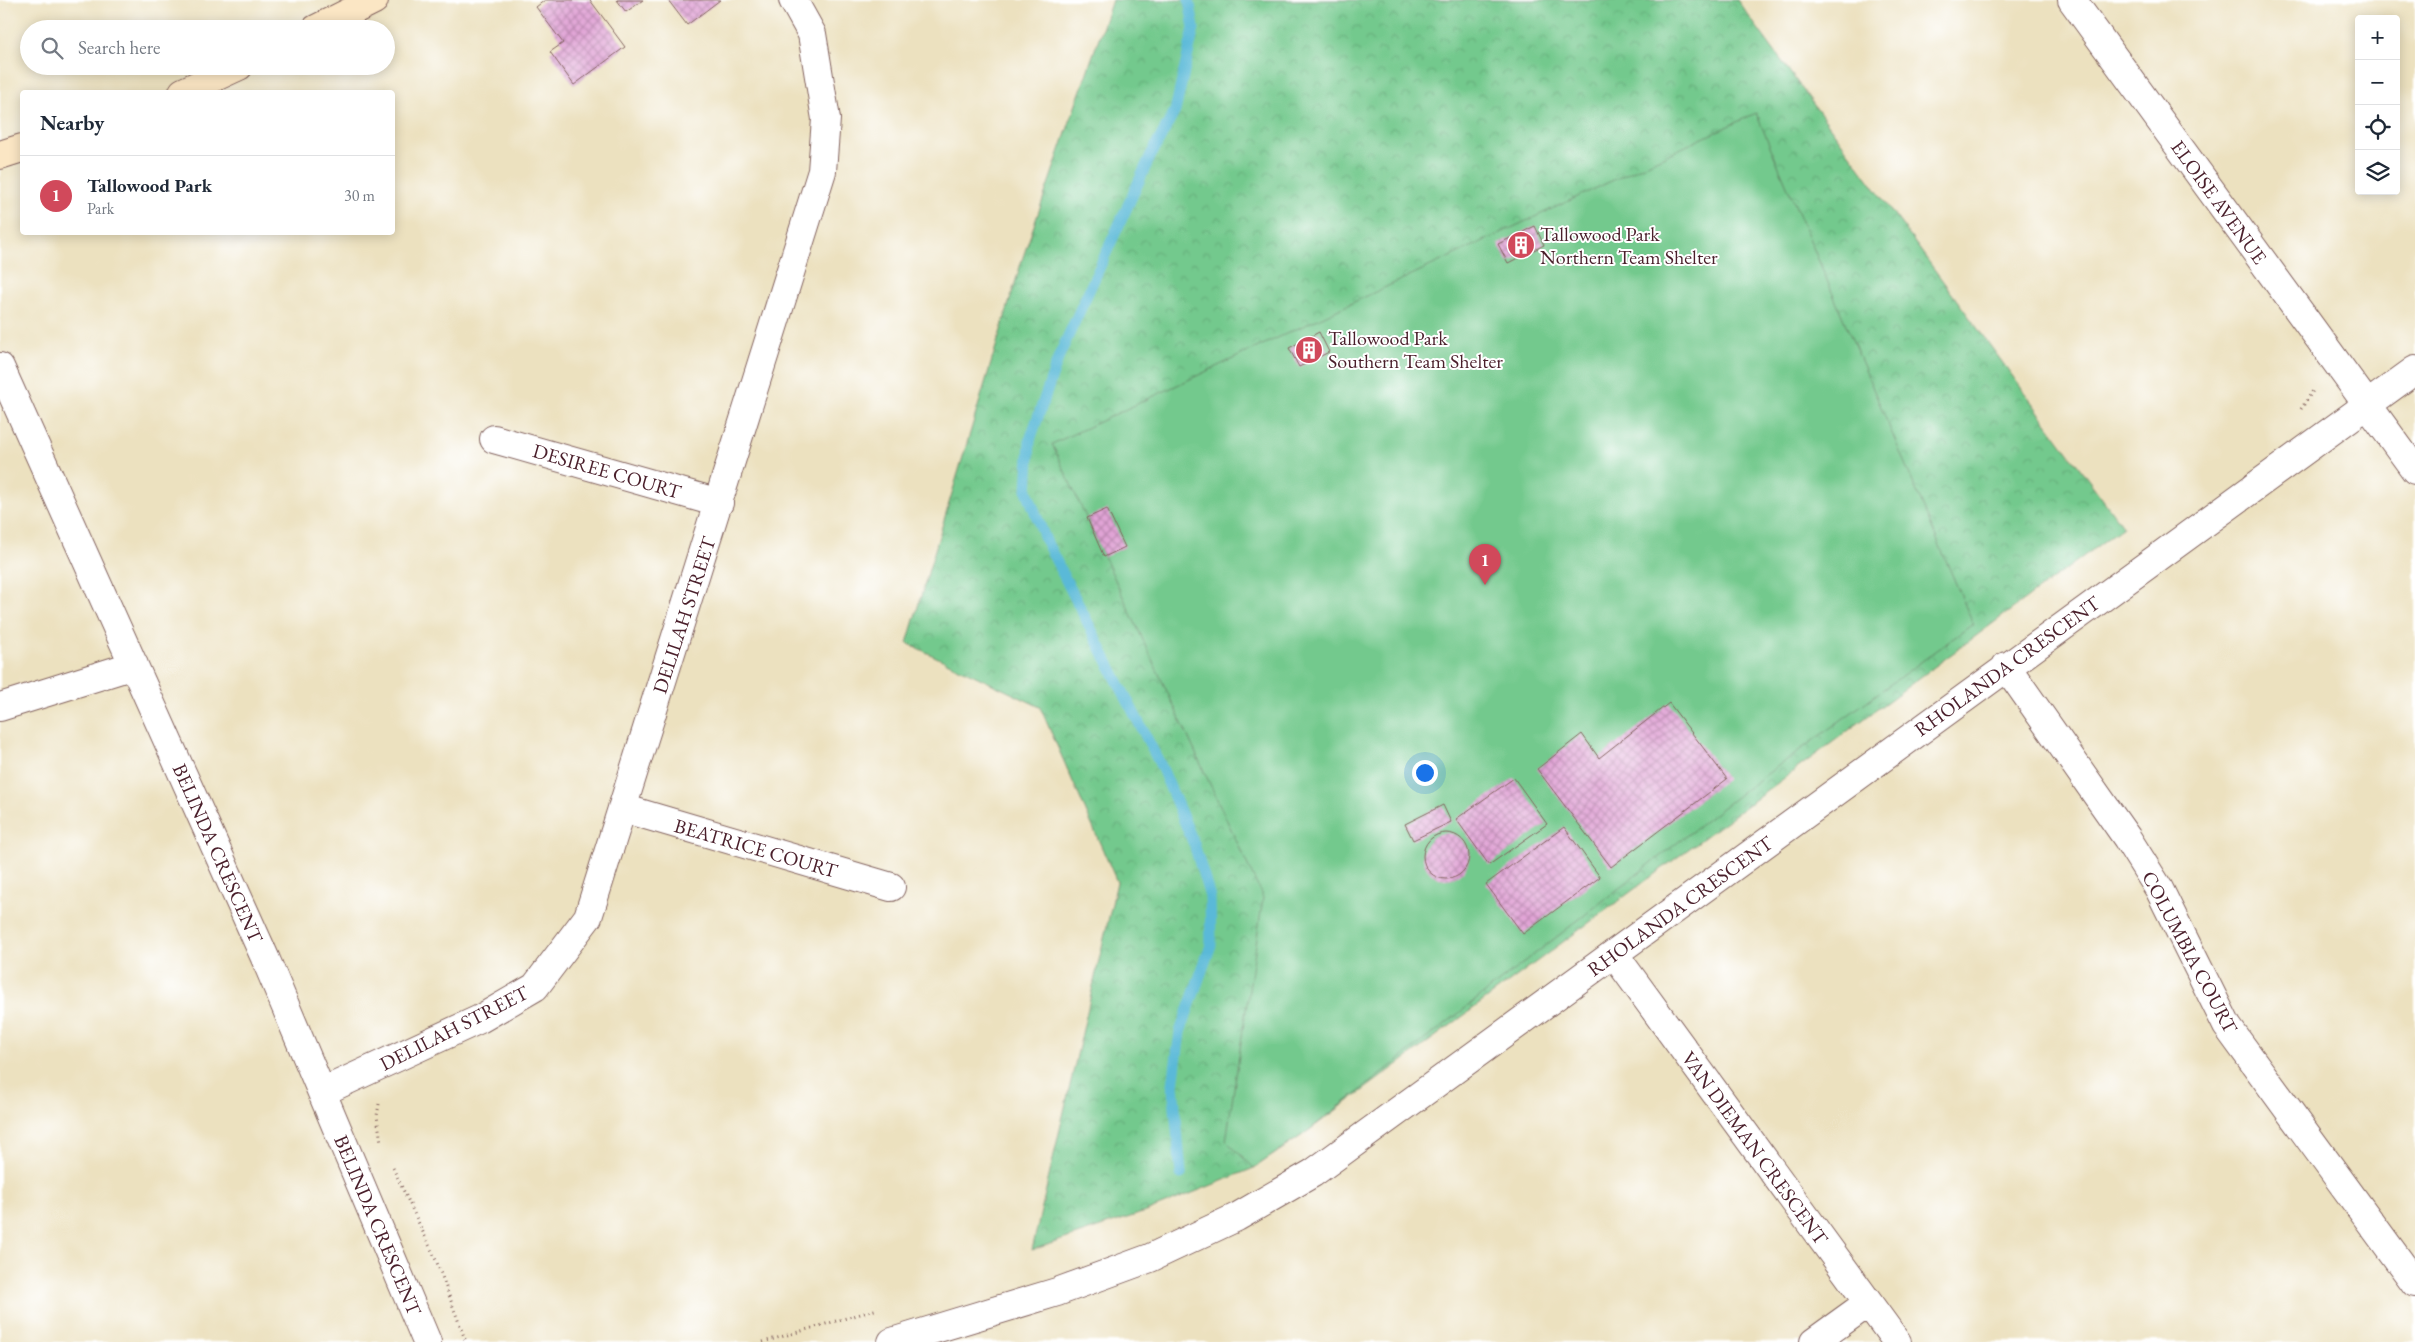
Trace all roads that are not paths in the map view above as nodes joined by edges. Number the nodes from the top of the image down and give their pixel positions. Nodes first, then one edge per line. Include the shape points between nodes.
1 (374, 0) edge
2 (793, 0) edge
3 (2072, 0) edge
4 (334, 20) edge
5 (220, 75) edge
6 (187, 90) edge
7 (20, 149) edge
8 (0, 155) edge
9 (0, 367) edge
10 (2415, 370) edge
11 (2367, 404) junction
12 (494, 439) dead end
13 (2415, 470) edge
14 (719, 503) junction
15 (134, 665) junction
16 (2006, 666) junction
17 (0, 707) edge
18 (622, 808) junction
19 (890, 887) dead end
20 (1614, 954) junction
21 (322, 1092) junction
22 (2415, 1283) edge
23 (1868, 1303) junction
24 (427, 1342) edge
25 (892, 1342) edge
26 (1814, 1342) edge
27 (1897, 1342) edge

1 - 4 street
2 - 14 street, DELILAH STREET via 812,34 826,119 822,170
3 - 11 street, ELOISE AVENUE
5 - 6 street
7 - 8 street
9 - 15 street, BELINDA CRESCENT
10 - 11 street, RHOLANDA CRESCENT
11 - 13 street, ELOISE AVENUE
11 - 16 street, RHOLANDA CRESCENT
12 - 14 street, DESIREE COURT
14 - 18 street, DELILAH STREET
15 - 17 street
15 - 21 street, BELINDA CRESCENT
16 - 20 street, RHOLANDA CRESCENT
16 - 22 street, COLUMBIA COURT via 2160,889 2227,1026
18 - 19 street, BEATRICE COURT
18 - 21 street, DELILAH STREET via 588,916 535,987 480,1019
20 - 23 street, VAN DIEMAN CRESCENT
20 - 25 street, RHOLANDA CRESCENT via 1313,1173 1237,1217 1150,1258 1057,1292
21 - 24 street, BELINDA CRESCENT
23 - 26 street
23 - 27 street, VAN DIEMAN CRESCENT

